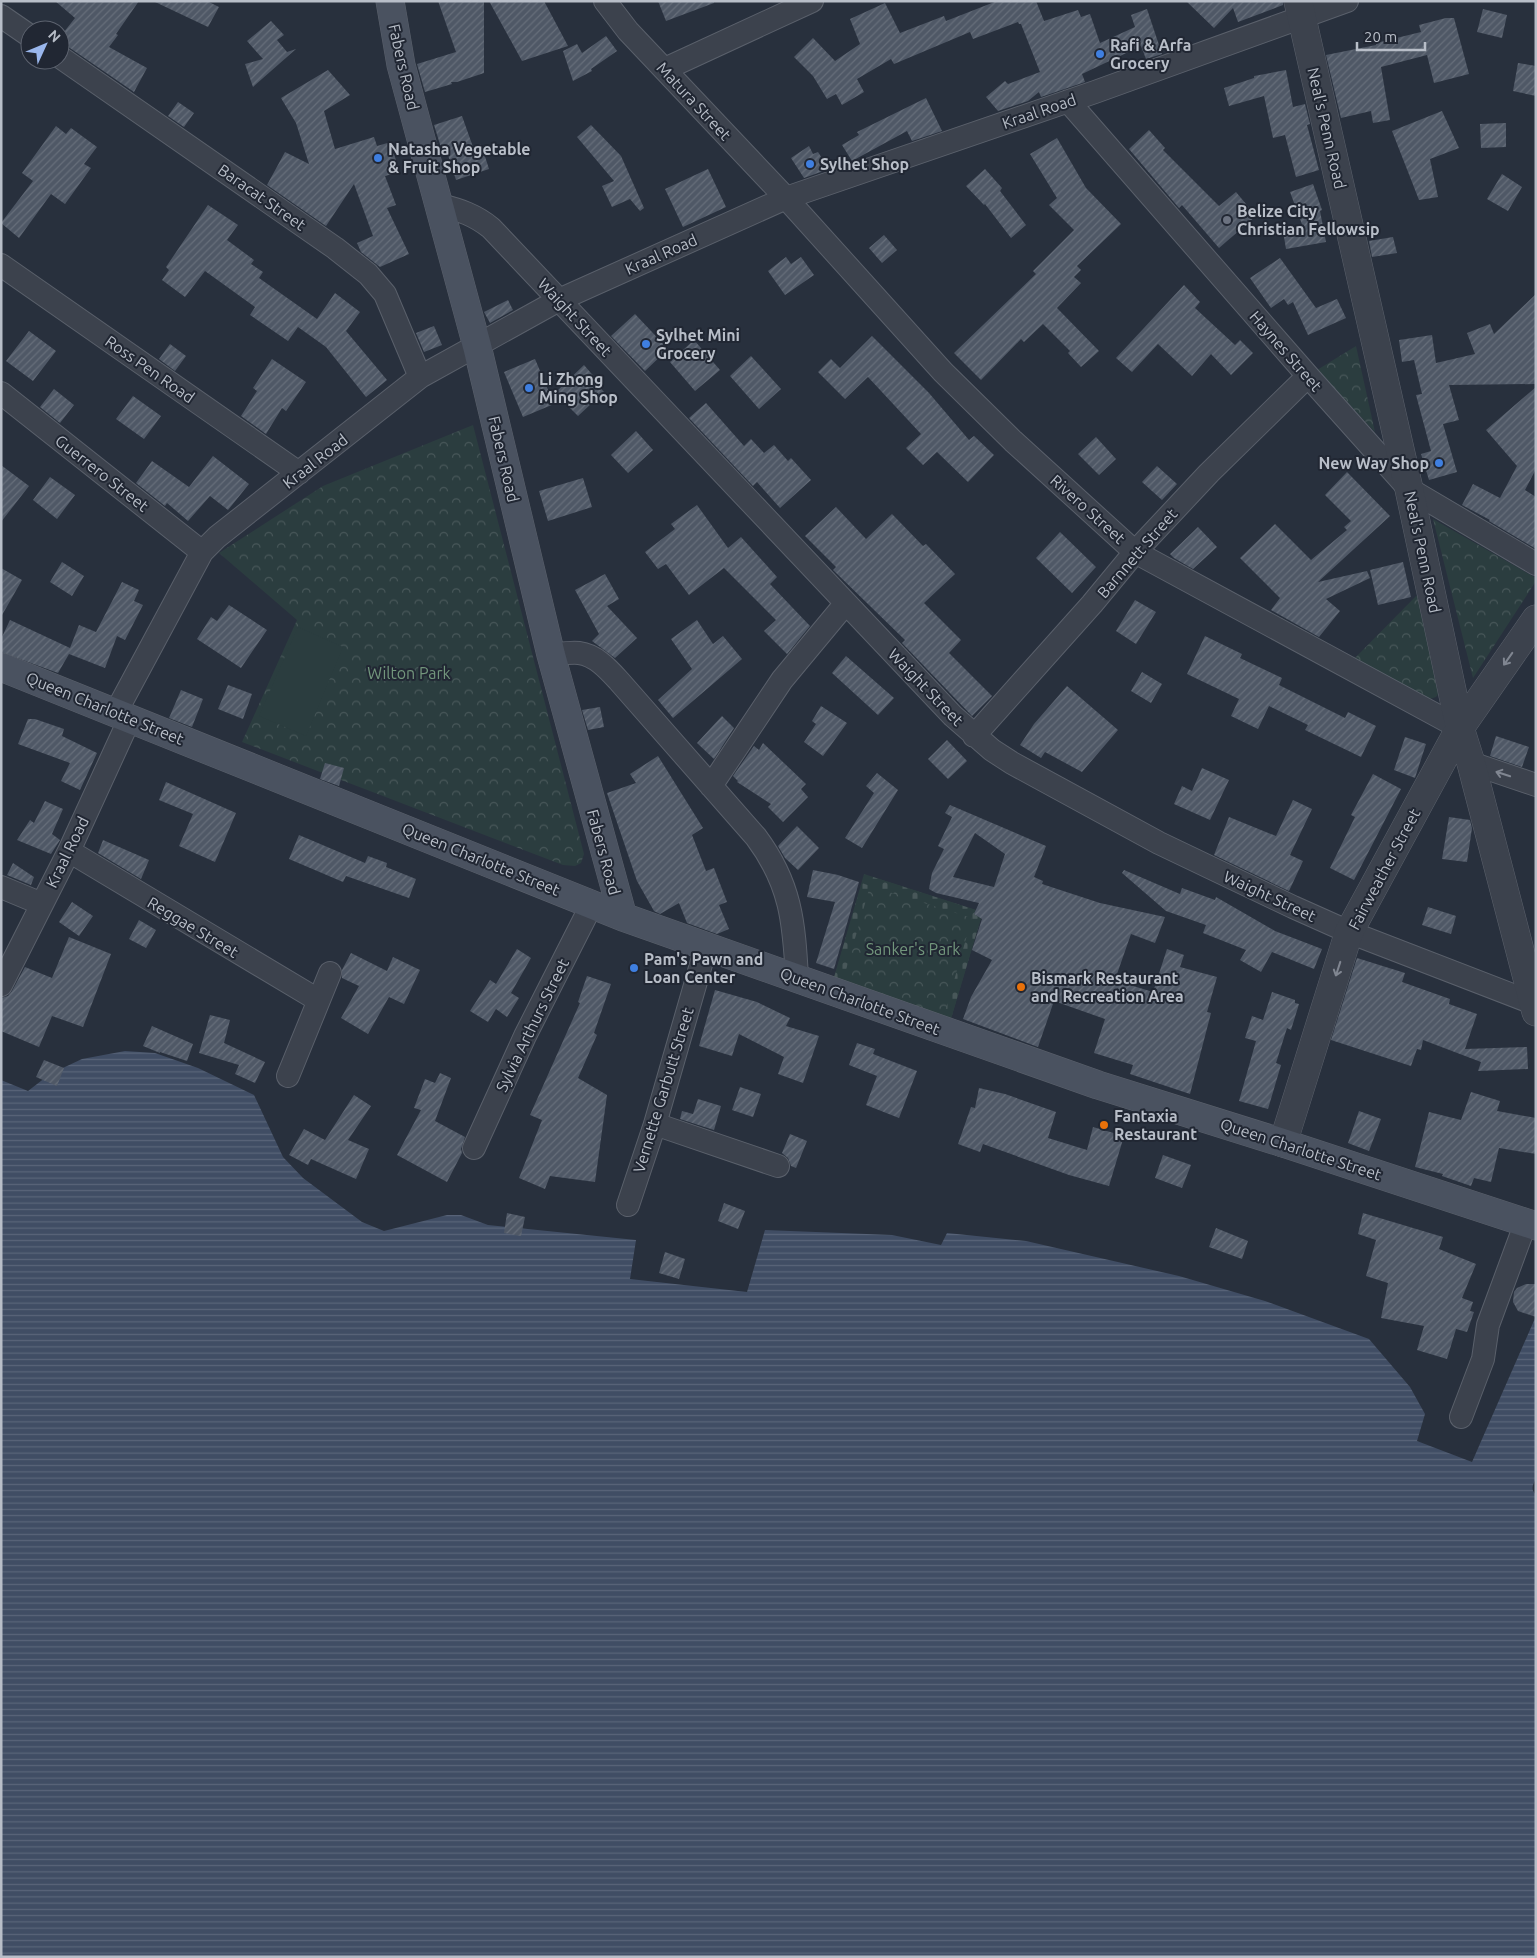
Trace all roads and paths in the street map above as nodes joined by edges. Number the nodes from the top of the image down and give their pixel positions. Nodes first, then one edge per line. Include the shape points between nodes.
1 (390, 1) edge
2 (605, 1) edge
3 (812, 1) edge
4 (1347, 1) edge
5 (1300, 9) edge
6 (1, 16) edge
7 (20, 29) edge
8 (70, 64) edge
9 (665, 69) junction
10 (1068, 101) junction
11 (786, 198) junction
12 (440, 205) junction
13 (1, 265) edge
14 (558, 300) junction
15 (477, 346) junction
16 (420, 376) junction
17 (1308, 376) junction
18 (1, 393) edge
19 (299, 473) junction
20 (1409, 489) junction
21 (202, 552) junction
22 (1135, 552) junction
23 (1536, 564) edge
24 (846, 603) junction
25 (1536, 619) edge
26 (551, 655) junction
27 (1, 667) edge
28 (123, 715) junction
29 (1460, 728) junction
30 (974, 736) junction
31 (1471, 764) junction
32 (1536, 785) edge
33 (711, 786) junction
34 (69, 852) junction
35 (1, 888) edge
36 (42, 904) junction
37 (592, 904) junction
38 (623, 917) junction
39 (1349, 932) junction
40 (706, 947) junction
41 (330, 973) dead end
42 (797, 978) junction
43 (1, 985) edge
44 (318, 1000) junction
45 (1535, 1008) edge
46 (288, 1076) dead end
47 (654, 1124) junction
48 (1283, 1143) junction
49 (474, 1148) dead end
50 (778, 1166) dead end
51 (628, 1205) dead end
52 (1531, 1224) edge
53 (1461, 1417) dead end

1 - 12 main road, Fabers Road via 401,65
2 - 9 street, Matura Street via 628,32
3 - 9 street
4 - 5 street, Kraal Road
5 - 10 street, Kraal Road
5 - 20 street, Neal's Penn Road
6 - 7 street
8 - 16 street, Baracat Street via 327,242 368,274 385,294
9 - 11 street, Matura Street
10 - 11 street, Kraal Road
10 - 17 street, Haynes Street
11 - 14 street, Kraal Road
11 - 22 street, Rivero Street via 943,372 1012,441
12 - 14 street, Waight Street via 465,211 480,219
12 - 15 main road, Fabers Road
13 - 19 street, Ross Pen Road
14 - 15 street, Kraal Road
14 - 24 street, Waight Street
15 - 16 street, Kraal Road
15 - 26 main road, Fabers Road
16 - 19 street, Kraal Road
17 - 20 street, Haynes Street
17 - 22 street, Barnnett Street via 1209,473
18 - 21 street, Guerrero Street
19 - 21 street, Kraal Road
20 - 23 street, Haynes Street
20 - 29 street, Neal's Penn Road
21 - 28 street, Kraal Road
22 - 29 street, Rivero Street
22 - 30 street, Barnnett Street
24 - 30 street, Waight Street
24 - 33 street via 782,680
25 -> 29 street, Fairweather Street
26 - 33 street via 580,653 603,665
26 - 38 main road, Fabers Road
27 - 28 main road, Queen Charlotte Street
28 - 34 street, Kraal Road
28 - 37 main road, Queen Charlotte Street
29 - 31 street, Neal's Penn Road
29 - 39 street, Fairweather Street
30 - 39 street, Waight Street via 1012,763 1159,843
32 -> 31 street
31 - 45 street, Neal's Penn Road
33 - 42 street via 770,855 781,878 790,905
34 - 36 street, Kraal Road
34 - 44 street, Reggae Street
35 - 36 street
36 - 43 street, Kraal Road
37 - 38 main road, Queen Charlotte Street
37 - 49 street, Sylvia Arthurs Street via 525,1036
38 - 40 main road, Queen Charlotte Street
39 - 45 street, Waight Street
39 -> 48 street, Fairweather Street
40 - 42 main road, Queen Charlotte Street
40 - 47 street, Vernette Garbutt Street
41 - 44 street
42 - 48 main road, Queen Charlotte Street via 1098,1085
44 - 46 street
47 - 50 street
47 - 51 street, Vernette Garbutt Street
48 - 52 main road, Queen Charlotte Street
52 - 53 street via 1488,1326 1483,1359

